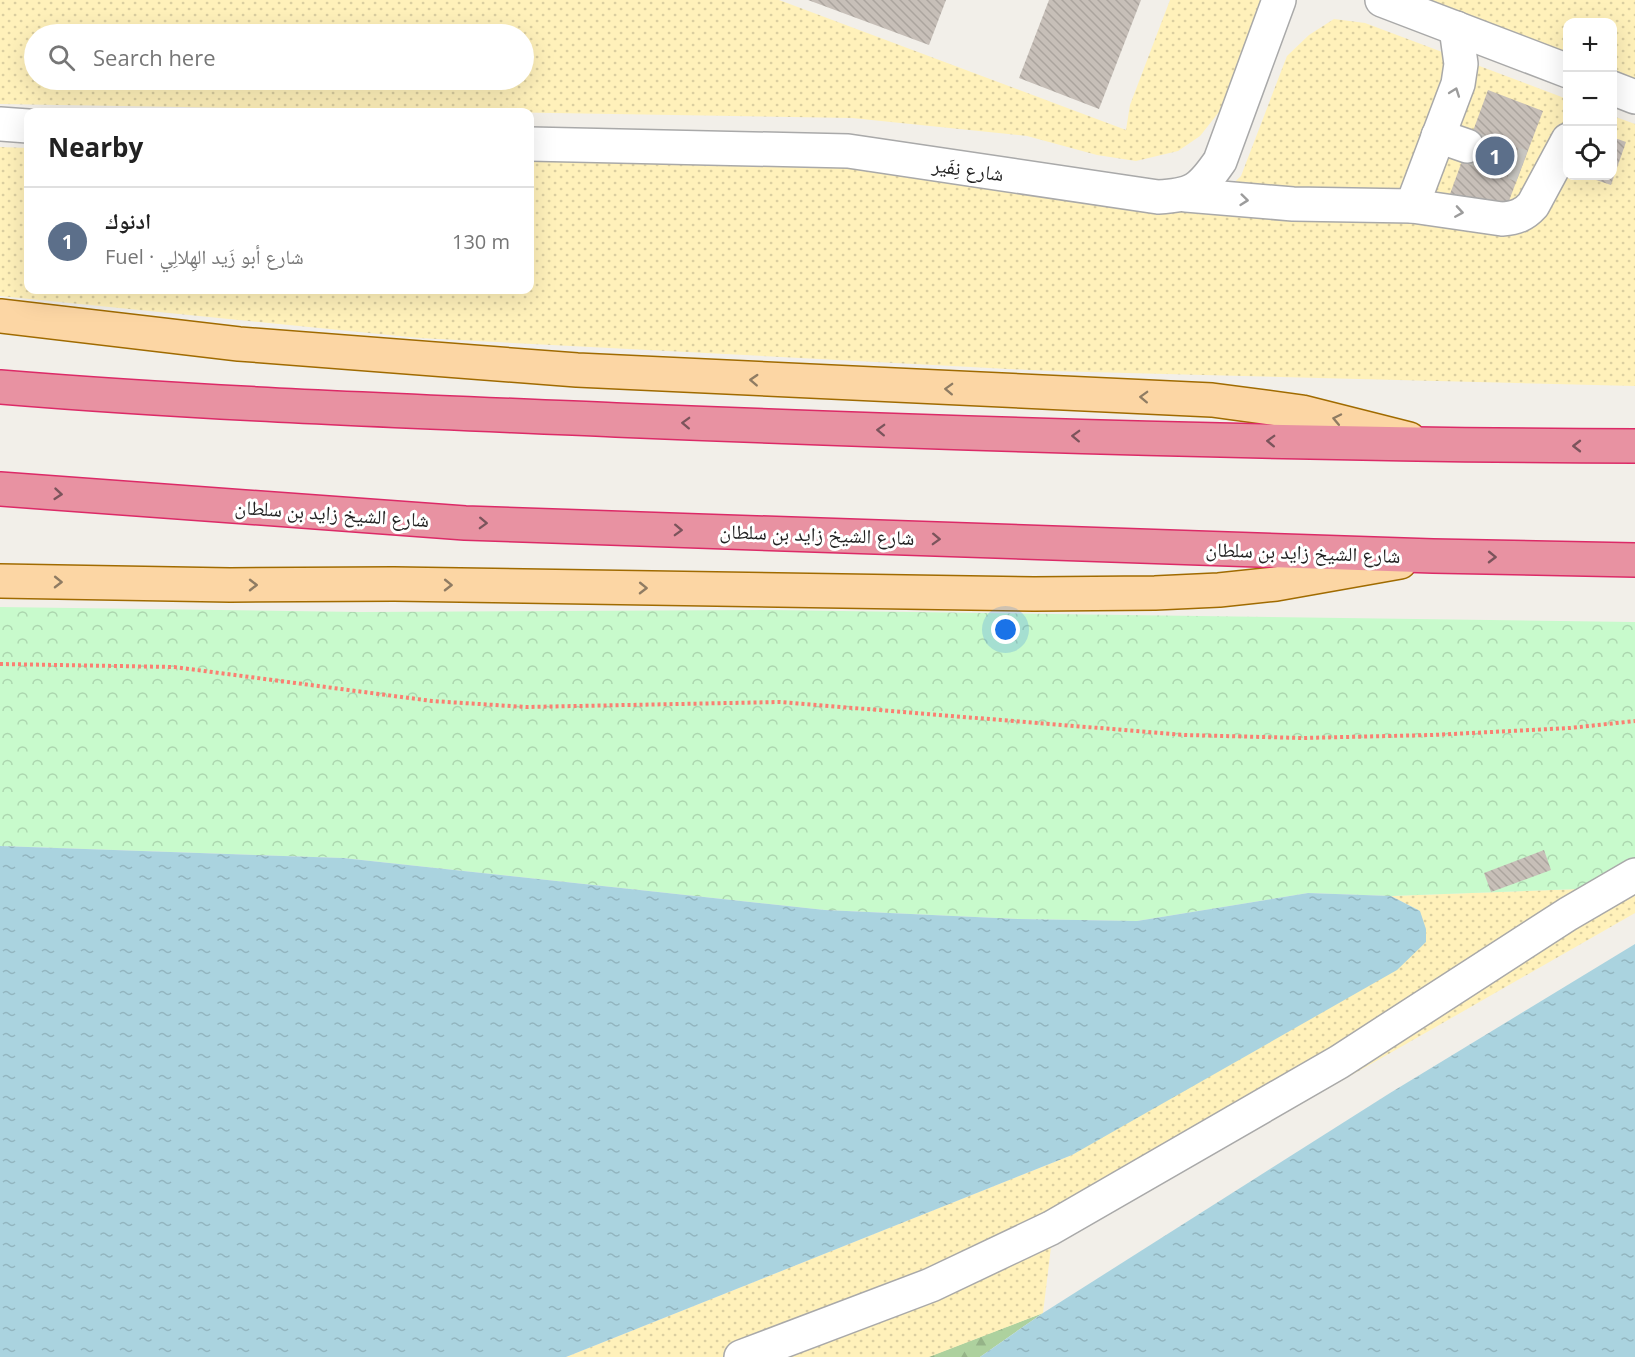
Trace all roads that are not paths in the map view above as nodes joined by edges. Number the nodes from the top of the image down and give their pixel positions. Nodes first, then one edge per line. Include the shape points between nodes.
1 (1279, 0) edge
2 (1382, 0) edge
3 (1456, 28) junction
4 (1563, 69) edge
5 (0, 124) edge
6 (24, 126) edge
7 (534, 144) edge
8 (1563, 145) edge
9 (1186, 195) junction
10 (1412, 206) junction
11 (0, 316) edge
12 (0, 387) edge
13 (1434, 446) junction
14 (1635, 446) edge
15 (0, 489) edge
16 (1433, 556) junction
17 (1635, 560) edge
18 (0, 581) edge
19 (1635, 875) edge
20 (741, 1357) edge

1 - 9 street via 1220,161 1207,180
2 - 3 street
3 - 4 street
10 -> 3 street via 1453,141 1461,74
5 - 6 street
7 - 9 street, شارع نِفَير via 848,151 1158,197
10 -> 8 street, شارع نِفَير via 1514,218 1525,214 1533,205 1535,171
9 -> 10 street, شارع نِفَير via 1285,204
13 -> 11 main road via 1313,414 1212,400 577,370 239,344
13 -> 12 highway via 807,428
14 -> 13 highway
15 -> 16 highway, شارع الشيخ زايد بن سلطان via 465,523
16 -> 17 highway, شارع الشيخ زايد بن سلطان
18 -> 16 main road via 1155,593 1276,584
19 - 20 street via 1339,1062 1051,1228 931,1285

